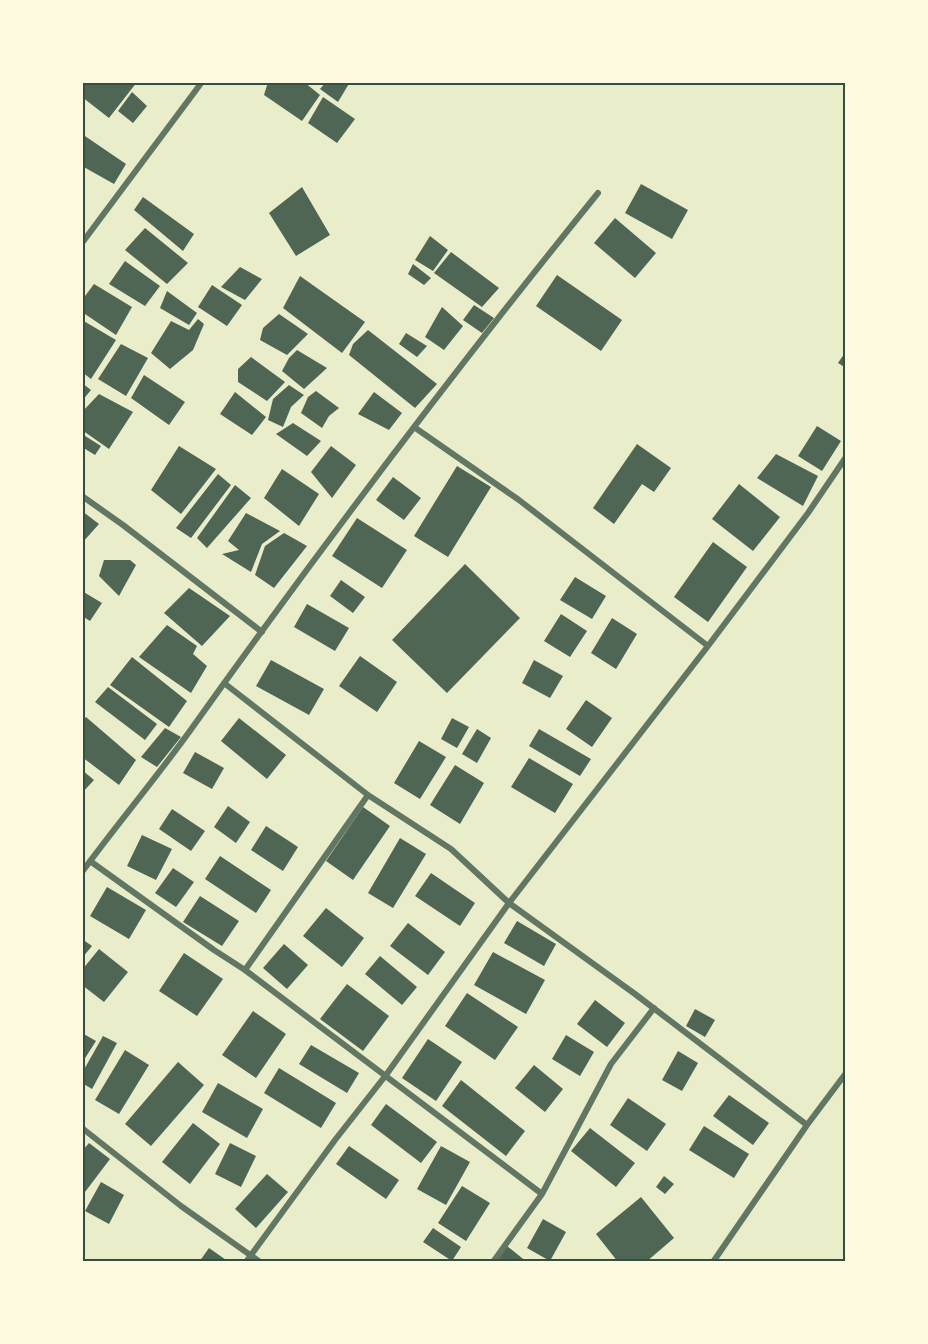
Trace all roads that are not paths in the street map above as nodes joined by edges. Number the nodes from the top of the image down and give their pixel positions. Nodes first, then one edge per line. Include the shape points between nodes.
1 (202, 82) edge
2 (598, 193) dead end
3 (82, 243) edge
4 (414, 427) junction
5 (846, 457) edge
6 (82, 496) edge
7 (262, 632) junction
8 (708, 646) junction
9 (224, 683) junction
10 (368, 795) junction
11 (90, 861) junction
12 (82, 872) edge
13 (509, 903) junction
14 (245, 970) junction
15 (654, 1008) junction
16 (846, 1073) edge
17 (386, 1075) junction
18 (807, 1125) junction
19 (82, 1128) edge
20 (542, 1194) junction
21 (251, 1255) junction
22 (246, 1262) edge
23 (260, 1262) edge
24 (493, 1262) edge
25 (713, 1262) edge

1 - 3 street
2 - 4 street
4 - 7 street
4 - 8 street via 519,500
5 - 8 street
6 - 7 street
7 - 9 street
8 - 13 street
9 - 10 street
9 - 11 street
10 - 13 street via 451,849
10 - 14 street
11 - 12 street
11 - 14 street
13 - 15 street
13 - 17 street
14 - 17 street
15 - 18 street
15 - 20 street via 611,1064
16 - 18 street
17 - 20 street
17 - 21 street
18 - 25 street
19 - 21 street
20 - 24 street
21 - 22 street
21 - 23 street

